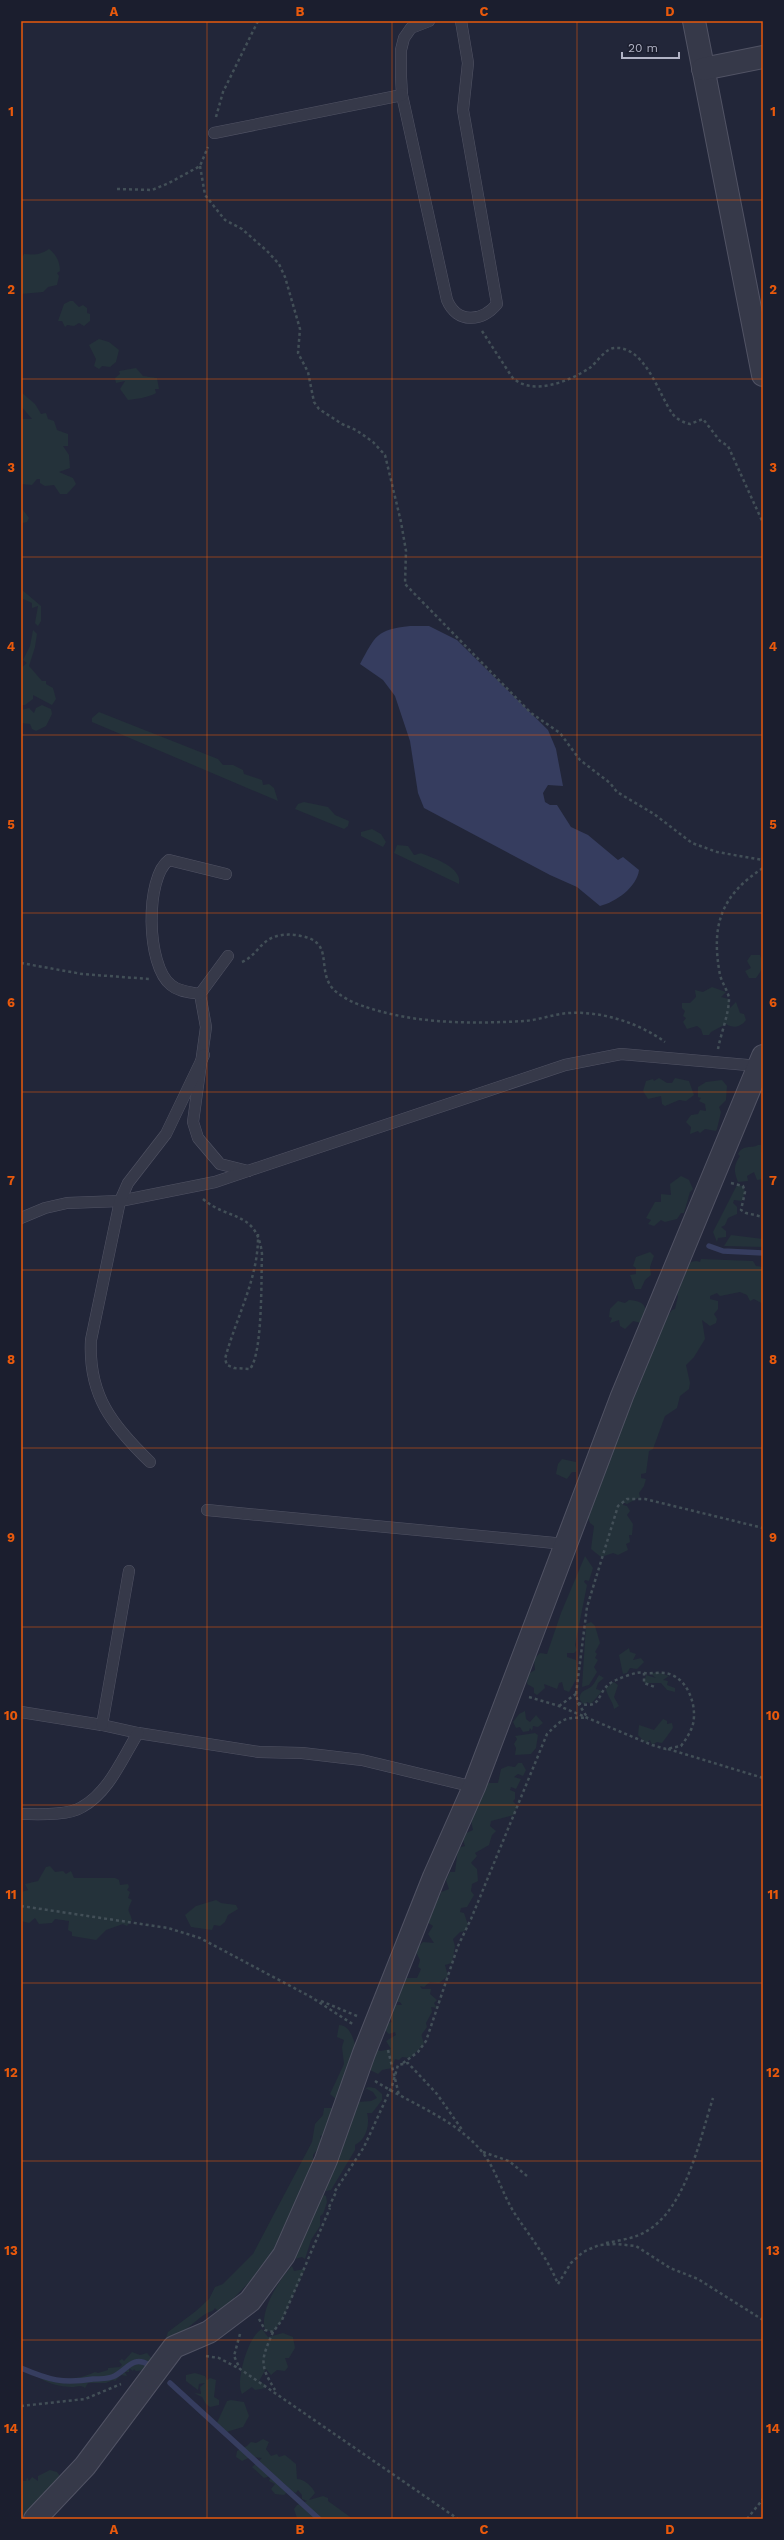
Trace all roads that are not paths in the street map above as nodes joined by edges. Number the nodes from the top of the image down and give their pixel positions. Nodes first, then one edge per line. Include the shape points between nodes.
1 (461, 21) edge
2 (694, 21) edge
3 (424, 22) edge
4 (763, 57) edge
5 (704, 70) junction
6 (402, 95) junction
7 (214, 133) dead end
8 (763, 375) edge
9 (226, 874) dead end
10 (228, 956) dead end
11 (200, 994) junction
12 (204, 1055) junction
13 (761, 1061) edge
14 (248, 1171) junction
15 (120, 1201) junction
16 (21, 1218) edge
17 (150, 1462) dead end
18 (208, 1510) dead end
19 (565, 1544) junction
20 (129, 1571) dead end
21 (21, 1712) edge
22 (102, 1724) junction
23 (138, 1734) junction
24 (474, 1787) junction
25 (21, 1814) edge
26 (35, 2519) edge

1 - 6 lane via 468,63 463,110 497,304 484,314 471,318 452,311
2 - 5 street
3 - 6 lane via 411,28 401,50
4 - 5 street
5 - 8 street
6 - 7 lane
9 - 11 lane via 169,860 160,870 151,931 156,965 167,981 179,990
10 - 11 lane
11 - 12 lane via 206,1027
12 - 14 lane via 193,1122 198,1138 220,1164
12 - 15 lane via 166,1134 128,1183
13 - 14 lane via 716,1063 621,1054 592,1058
13 - 19 street via 622,1396
14 - 15 lane via 194,1186
15 - 16 lane via 67,1203 45,1208
15 - 17 lane via 90,1354 96,1392 113,1424
18 - 19 lane
19 - 24 street
20 - 22 lane
21 - 22 lane
22 - 23 lane
23 - 24 lane via 259,1752 302,1753 362,1760
23 - 25 lane via 105,1788 82,1808 51,1814
24 - 26 street via 434,1877 315,2185 284,2255 250,2301 209,2332 174,2347 85,2466

